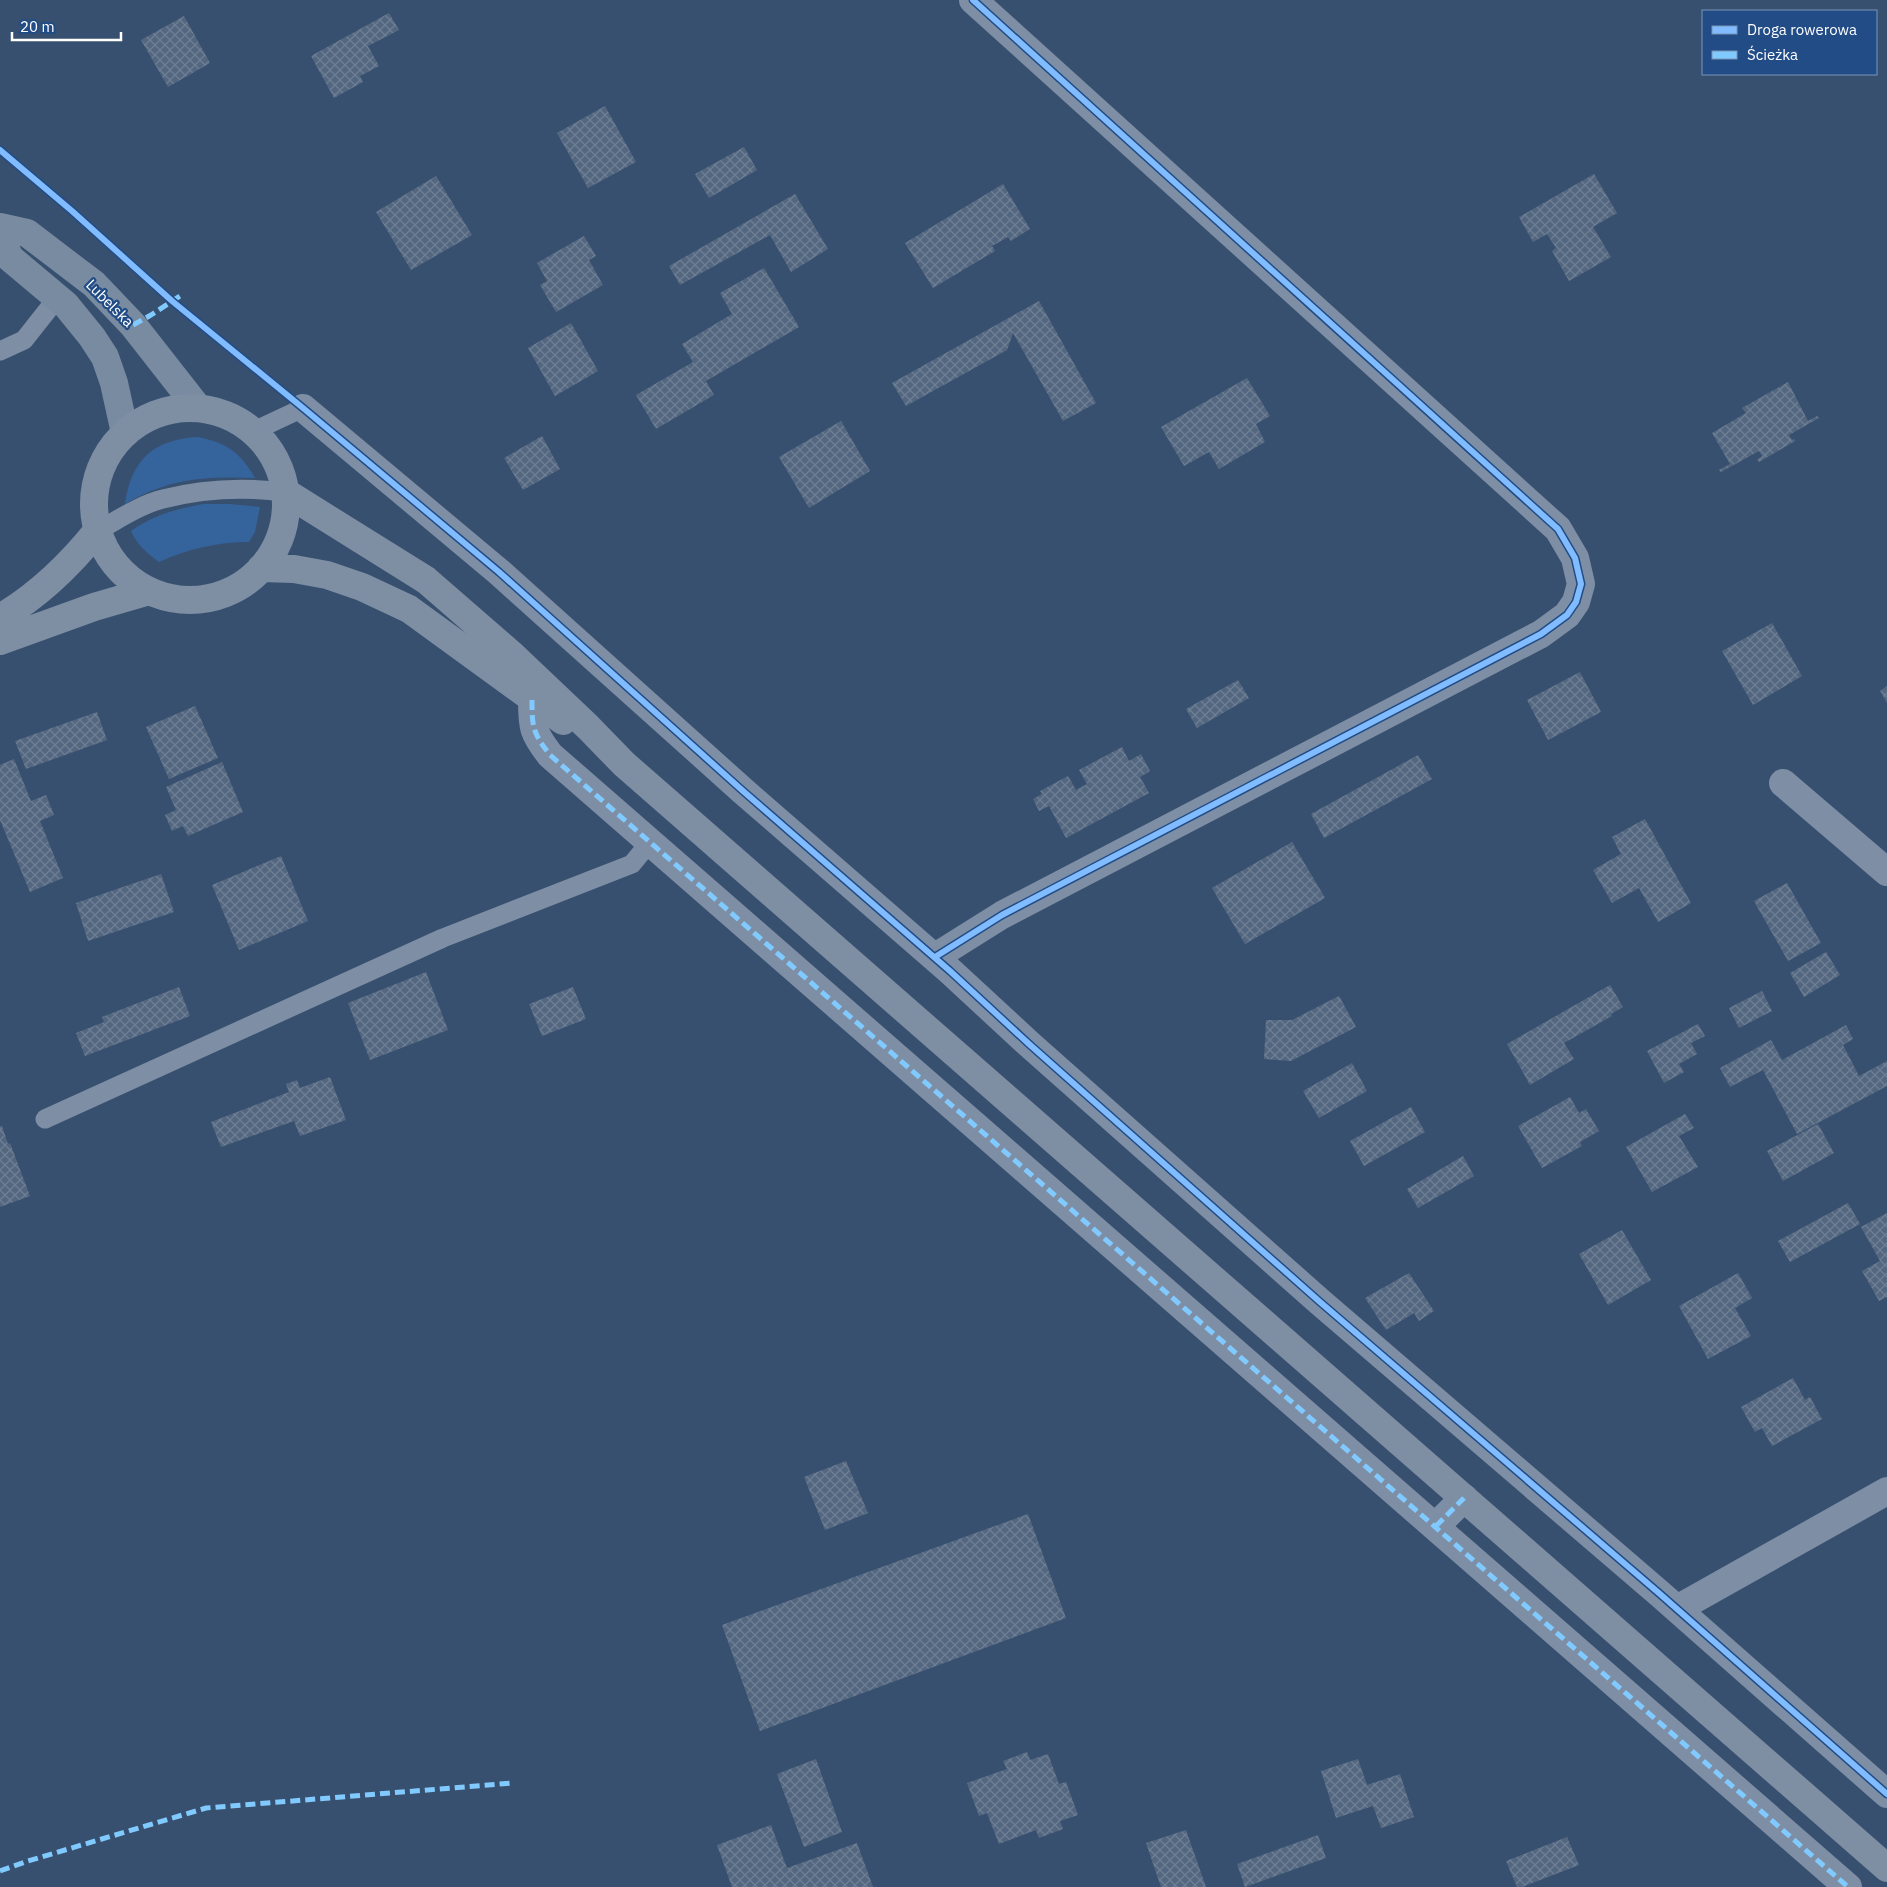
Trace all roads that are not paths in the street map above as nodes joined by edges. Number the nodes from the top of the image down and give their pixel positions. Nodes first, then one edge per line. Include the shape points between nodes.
1 (973, 0) edge
2 (0, 228) edge
3 (0, 237) edge
4 (58, 297) junction
5 (0, 351) edge
6 (198, 408) junction
7 (303, 408) joint
8 (254, 431) junction
9 (125, 433) junction
10 (285, 492) junction
11 (97, 531) junction
12 (261, 568) junction
13 (149, 591) junction
14 (0, 618) edge
15 (0, 641) edge
16 (532, 700) junction
17 (624, 764) junction
18 (1783, 783) dead end
19 (650, 842) junction
20 (1887, 872) edge
21 (935, 957) junction
22 (45, 1119) dead end
23 (1887, 1491) edge
24 (1464, 1498) junction
25 (1436, 1526) junction
26 (1677, 1609) junction
27 (1887, 1794) edge
28 (1887, 1868) edge
29 (1848, 1887) edge

1 - 21 street via 1558,529 1576,558 1581,584 1576,602 1567,615 1541,634 1002,915
2 - 6 main road, Lubelska via 27,233 94,284 132,325
3 - 4 main road via 10,258
4 - 5 lane via 24,340
4 - 9 main road via 92,336 105,357
6 - 8 highway via 235,419
6 - 9 highway via 159,412
7 - 8 lane
7 - 21 street via 500,572 743,791
8 - 10 highway via 264,440 278,463
9 - 11 highway via 110,452 95,485 93,499
10 - 11 lane via 226,490 162,499 138,508
10 - 12 highway via 283,529 276,548
10 - 17 highway via 426,580 510,653
11 - 13 highway via 112,561
11 - 14 highway via 48,585
12 - 13 highway via 248,581 211,597 168,598
12 - 16 highway via 327,575 409,609
13 - 15 highway
16 - 17 highway
16 - 19 street via 532,723 537,738 550,755
17 - 24 highway
18 - 20 street
19 - 22 lane via 632,864 443,938
19 - 25 street
21 - 26 street via 1320,1302
23 - 26 street
24 - 25 street
24 - 28 highway
25 - 29 street
26 - 27 street

